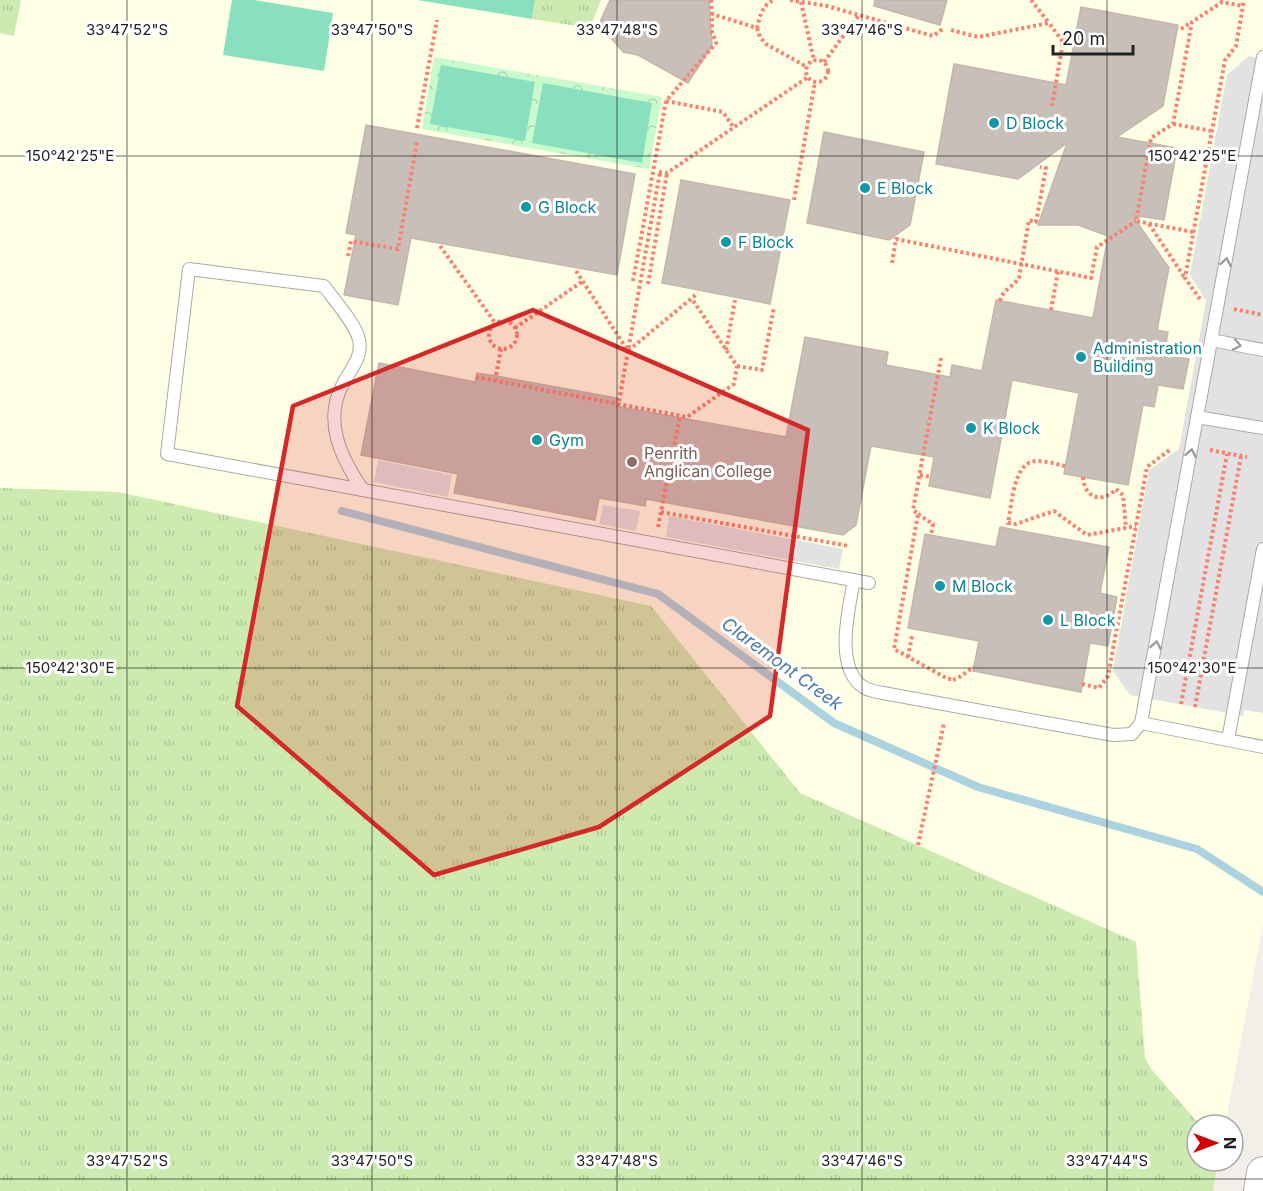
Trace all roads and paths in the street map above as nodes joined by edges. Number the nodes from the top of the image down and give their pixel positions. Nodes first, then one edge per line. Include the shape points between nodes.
1 (711, 0) edge
2 (774, 0) edge
3 (790, 0) edge
4 (1031, 0) edge
5 (1244, 0) edge
6 (801, 2) junction
7 (1243, 6) junction
8 (711, 14) junction
9 (859, 15) junction
10 (437, 20) dead end
11 (1192, 22) junction
12 (1049, 23) junction
13 (757, 28) junction
14 (944, 28) dead end
15 (1180, 29) dead end
16 (951, 30) dead end
17 (1263, 57) edge
18 (814, 61) junction
19 (824, 62) junction
20 (807, 67) junction
21 (808, 77) junction
22 (815, 82) junction
23 (666, 101) junction
24 (1052, 106) dead end
25 (1173, 124) junction
26 (417, 128) dead end
27 (734, 128) junction
28 (1212, 131) junction
29 (417, 142) dead end
30 (1040, 167) dead end
31 (653, 170) junction
32 (660, 172) junction
33 (667, 173) junction
34 (794, 200) dead end
35 (1136, 221) junction
36 (1148, 223) junction
37 (1193, 232) junction
38 (440, 246) dead end
39 (348, 256) dead end
40 (891, 263) dead end
41 (1021, 264) junction
42 (576, 271) dead end
43 (1058, 271) junction
44 (1185, 278) junction
45 (583, 280) junction
46 (633, 281) dead end
47 (648, 284) dead end
48 (698, 293) dead end
49 (692, 299) junction
50 (735, 300) dead end
51 (1000, 301) dead end
52 (1202, 302) dead end
53 (774, 308) dead end
54 (1230, 308) dead end
55 (1051, 310) dead end
56 (1263, 315) edge
57 (496, 324) junction
58 (515, 328) junction
59 (1211, 340) junction
60 (501, 349) junction
61 (726, 350) junction
62 (1263, 350) edge
63 (628, 351) junction
64 (941, 358) dead end
65 (737, 366) junction
66 (476, 377) dead end
67 (495, 381) junction
68 (618, 406) junction
69 (680, 416) junction
70 (1197, 417) junction
71 (1263, 428) edge
72 (1175, 446) dead end
73 (1209, 450) dead end
74 (1227, 454) junction
75 (1240, 456) junction
76 (1247, 457) dead end
77 (1065, 466) dead end
78 (920, 475) junction
79 (931, 477) dead end
80 (1083, 477) dead end
81 (363, 490) junction
82 (661, 512) junction
83 (918, 514) junction
84 (1136, 526) junction
85 (1126, 528) junction
86 (931, 536) dead end
87 (656, 537) dead end
88 (849, 546) dead end
89 (1263, 549) edge
90 (854, 580) junction
91 (869, 583) dead end
92 (912, 636) dead end
93 (908, 657) junction
94 (974, 667) dead end
95 (953, 679) junction
96 (1082, 684) dead end
97 (952, 686) dead end
98 (1181, 704) dead end
99 (1195, 707) dead end
100 (1141, 723) junction
101 (943, 731) dead end
102 (1228, 740) junction
103 (1263, 747) edge
104 (918, 845) dead end
105 (1263, 1173) edge
106 (1260, 1191) edge

1 - 8 path
2 - 13 path via 760,15
3 - 6 path
4 - 12 path
5 - 7 path
6 - 9 path
6 - 18 path
7 - 11 path via 1222,2
7 - 28 path via 1236,46 1225,60
8 - 13 path
8 - 23 path via 716,43
9 - 14 path via 933,36
9 - 19 path
10 - 26 path
11 - 15 path
11 - 25 path
12 - 16 path via 978,37
12 - 24 path via 1063,42
13 - 20 path via 766,44
59 -> 17 lane
18 - 19 path
18 - 20 path
19 - 22 path via 827,77
20 - 21 path
21 - 22 path
21 - 27 path
22 - 34 path
23 - 27 path via 723,112
23 - 31 path
25 - 28 path
25 - 35 path via 1151,138
27 - 33 path
28 - 37 path
29 - 39 path via 398,249 351,241
30 - 41 path via 1046,168 1036,222 1029,220
31 - 32 path
31 - 46 path
32 - 33 path
32 - 63 path
33 - 47 path
35 - 36 path
35 - 43 path via 1097,247 1091,278
36 - 37 path
36 - 44 path
37 - 44 path
38 - 57 path
40 - 41 path via 896,239
41 - 43 path
41 - 51 path via 1019,278 1004,291
42 - 45 path
43 - 55 path
44 - 52 path
45 - 58 path
45 - 63 path
48 - 49 path
49 - 61 path
49 - 63 path
50 - 61 path
53 - 65 path via 762,370
54 - 56 path
57 - 58 path via 508,322
57 - 60 path via 490,339
58 - 60 path via 514,345
59 -> 62 lane
59 - 70 lane
60 - 67 path
61 - 65 path
63 - 68 path
64 - 78 path
65 - 69 path via 734,384 687,417
66 - 67 path
67 - 68 path
68 - 69 path
69 - 82 path
70 - 71 lane
100 -> 70 lane
72 - 84 path via 1147,467
73 - 74 path
74 - 75 path
74 - 98 path
75 - 76 path
75 - 99 path
77 - 85 path via 1034,461 1023,466 1007,523 1016,524 1054,511 1087,535
78 - 79 path
78 - 83 path via 913,510
80 - 85 path via 1085,487 1095,497 1110,495 1117,486 1123,495
81 - 81 lane via 167,454 189,269 324,286 356,330 360,342 359,355 335,409 335,432 349,470
81 - 90 lane
82 - 87 path
82 - 88 path
83 - 86 path via 933,524
83 - 93 path via 894,649
84 - 85 path
84 - 96 path via 1108,676 1099,688
89 - 102 lane
90 - 91 lane
90 - 100 lane via 846,651 855,680 866,689 1113,735 1132,734
92 - 93 path
93 - 95 path
94 - 95 path
95 - 97 path
100 - 102 lane
101 - 104 path
102 - 103 lane
105 - 106 street

